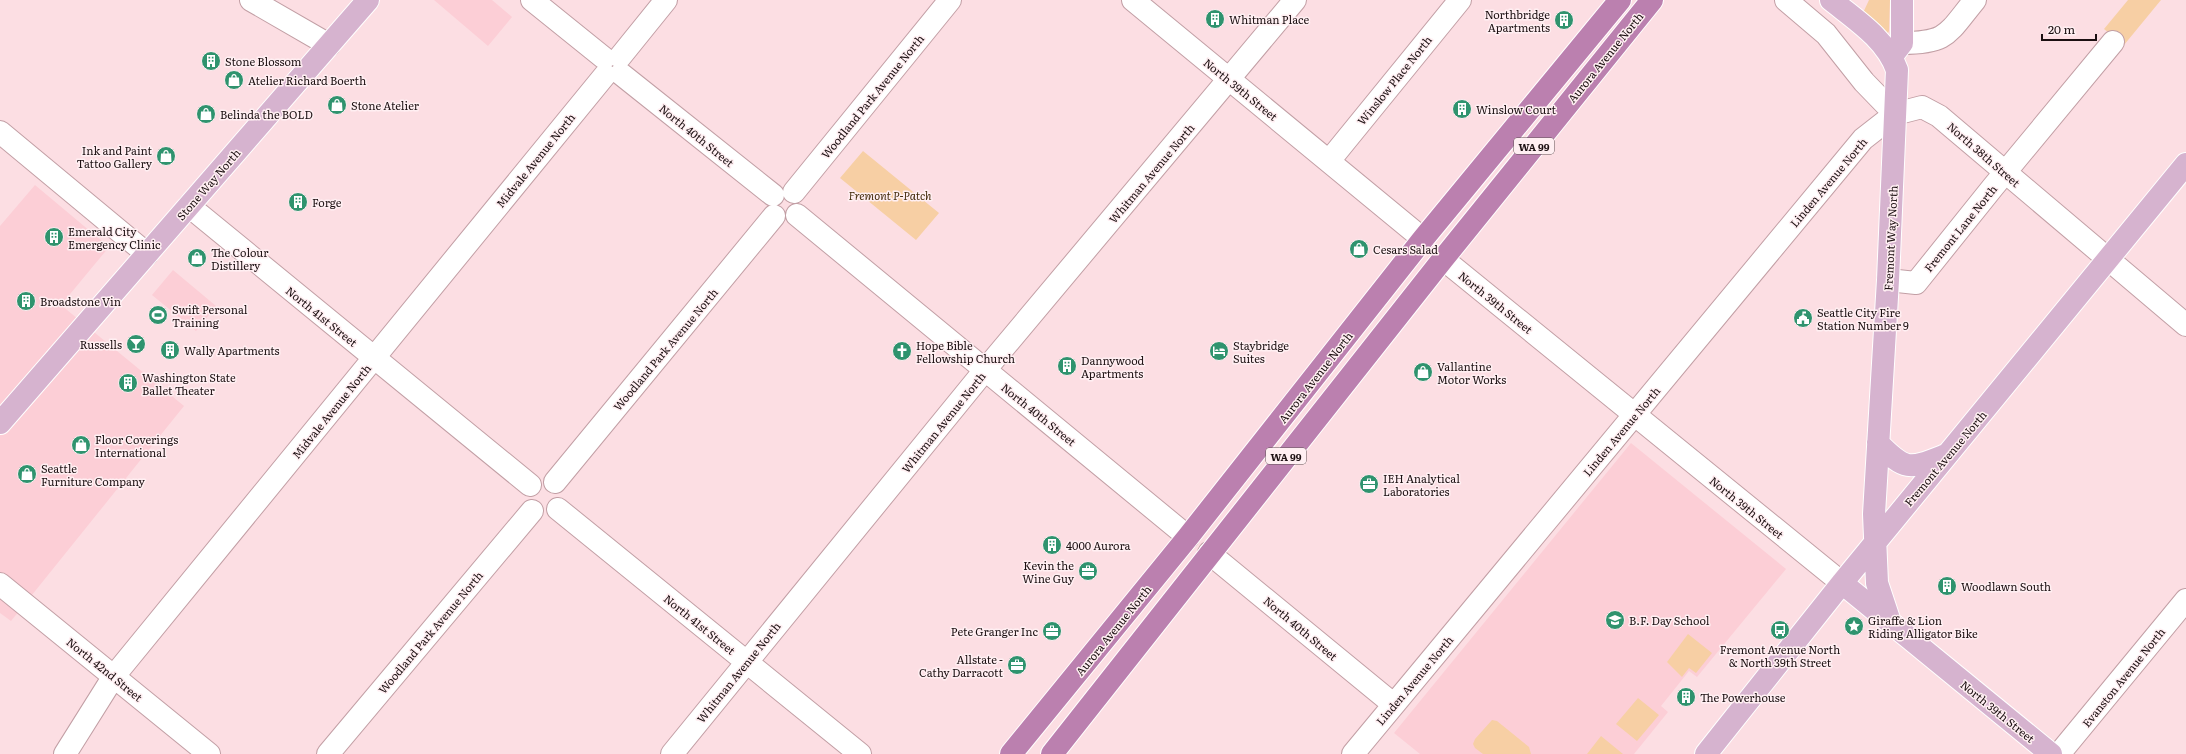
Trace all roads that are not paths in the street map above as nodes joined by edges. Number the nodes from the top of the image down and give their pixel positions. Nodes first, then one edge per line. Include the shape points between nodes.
1 (251, 0) edge
2 (368, 0) edge
3 (532, 0) edge
4 (666, 0) edge
5 (950, 0) edge
6 (1133, 0) edge
7 (1295, 0) edge
8 (1460, 0) edge
9 (1620, 0) edge
10 (1652, 0) edge
11 (1831, 0) edge
12 (1902, 0) edge
13 (1975, 0) edge
14 (1790, 3) edge
15 (2113, 42) dead end
16 (329, 45) junction
17 (1897, 50) junction
18 (612, 66) junction
19 (1229, 79) junction
20 (1894, 114) junction
21 (0, 132) edge
22 (1329, 161) junction
23 (2186, 164) edge
24 (2005, 172) junction
25 (794, 192) junction
26 (189, 206) junction
27 (774, 206) junction
28 (797, 215) junction
29 (1423, 239) junction
30 (147, 254) junction
31 (1443, 258) junction
32 (2109, 260) junction
33 (1888, 280) junction
34 (2186, 325) edge
35 (374, 359) junction
36 (985, 370) junction
37 (1634, 416) junction
38 (0, 423) edge
39 (1878, 443) junction
40 (1947, 455) junction
41 (555, 482) junction
42 (530, 485) junction
43 (558, 509) junction
44 (532, 511) junction
45 (1188, 537) junction
46 (1874, 543) junction
47 (1209, 553) junction
48 (1842, 583) junction
49 (0, 584) edge
50 (2186, 600) edge
51 (1890, 622) junction
52 (747, 662) junction
53 (114, 676) junction
54 (1393, 704) junction
55 (333, 752) edge
56 (64, 754) edge
57 (209, 754) edge
58 (672, 754) edge
59 (860, 754) edge
60 (1011, 754) edge
61 (1052, 754) edge
62 (1353, 754) edge
63 (1706, 754) edge
64 (2050, 754) edge
65 (2059, 754) edge

1 - 16 street
2 - 16 main road, Stone Way North
3 - 18 street, North 40th Street
4 - 18 street, Midvale Avenue North
5 - 25 street, Woodland Park Avenue North
6 - 19 street, North 39th Street
7 - 19 street, Whitman Avenue North
8 - 22 street, Winslow Place North
9 - 29 highway, Aurora Avenue North / WA 99
10 - 31 highway, Aurora Avenue North / WA 99
11 - 17 main road via 1871,33
12 - 17 main road, Fremont Way North
13 - 17 street via 1947,34 1936,40
14 - 20 street via 1826,34 1864,82
15 - 24 street, Fremont Lane North
16 - 26 main road, Stone Way North
17 - 20 main road, Fremont Way North
18 - 27 street, North 40th Street
18 - 35 street, Midvale Avenue North
19 - 22 street, North 39th Street
19 - 36 street, Whitman Avenue North
20 - 24 street, North 38th Street via 1922,107 1939,116
20 - 33 main road, Fremont Way North via 1895,158
20 - 37 street, Linden Avenue North via 1863,139
21 - 30 street
22 - 29 street, North 39th Street
23 - 32 main road, Fremont Avenue North
24 - 32 street, North 38th Street
24 - 33 street, Fremont Lane North via 1916,283
25 - 27 street via 781,190
25 - 28 street via 801,203
26 - 30 main road, Stone Way North
26 - 35 street, North 41st Street
27 - 28 street via 785,221
27 - 41 street, Woodland Park Avenue North
28 - 36 street, North 40th Street
29 - 45 highway, Aurora Avenue North / WA 99
30 - 38 main road, Stone Way North
31 - 37 street, North 39th Street
31 - 47 highway, Aurora Avenue North / WA 99
32 - 34 street, North 38th Street
32 - 40 main road, Fremont Avenue North
33 - 39 main road, Fremont Way North
35 - 42 street, North 41st Street
35 - 53 street, Midvale Avenue North
36 - 45 street, North 40th Street
36 - 52 street, Whitman Avenue North
37 - 48 street, North 39th Street
37 - 54 street, Linden Avenue North
39 - 40 main road via 1895,460 1905,465 1920,465
39 - 46 main road, Fremont Way North
40 - 46 main road, Fremont Avenue North
41 - 42 street via 540,479
41 - 43 street via 562,493
42 - 44 street via 526,498
43 - 44 street via 542,516
43 - 52 street, North 41st Street
44 - 55 street, Woodland Park Avenue North
45 - 60 highway, Aurora Avenue North / WA 99
46 - 48 main road, Fremont Avenue North
46 - 51 main road, Fremont Way North via 1877,583
47 - 54 street, North 40th Street
47 - 61 highway, Aurora Avenue North / WA 99
48 - 51 main road, North 39th Street
48 - 63 main road, Fremont Avenue North
49 - 53 street, North 42nd Street
50 - 65 street, Evanston Avenue North
51 - 64 main road, North 39th Street
52 - 58 street, Whitman Avenue North
52 - 59 street, North 41st Street
53 - 56 street, Midvale Avenue North
53 - 57 street, North 42nd Street
54 - 62 street, Linden Avenue North

